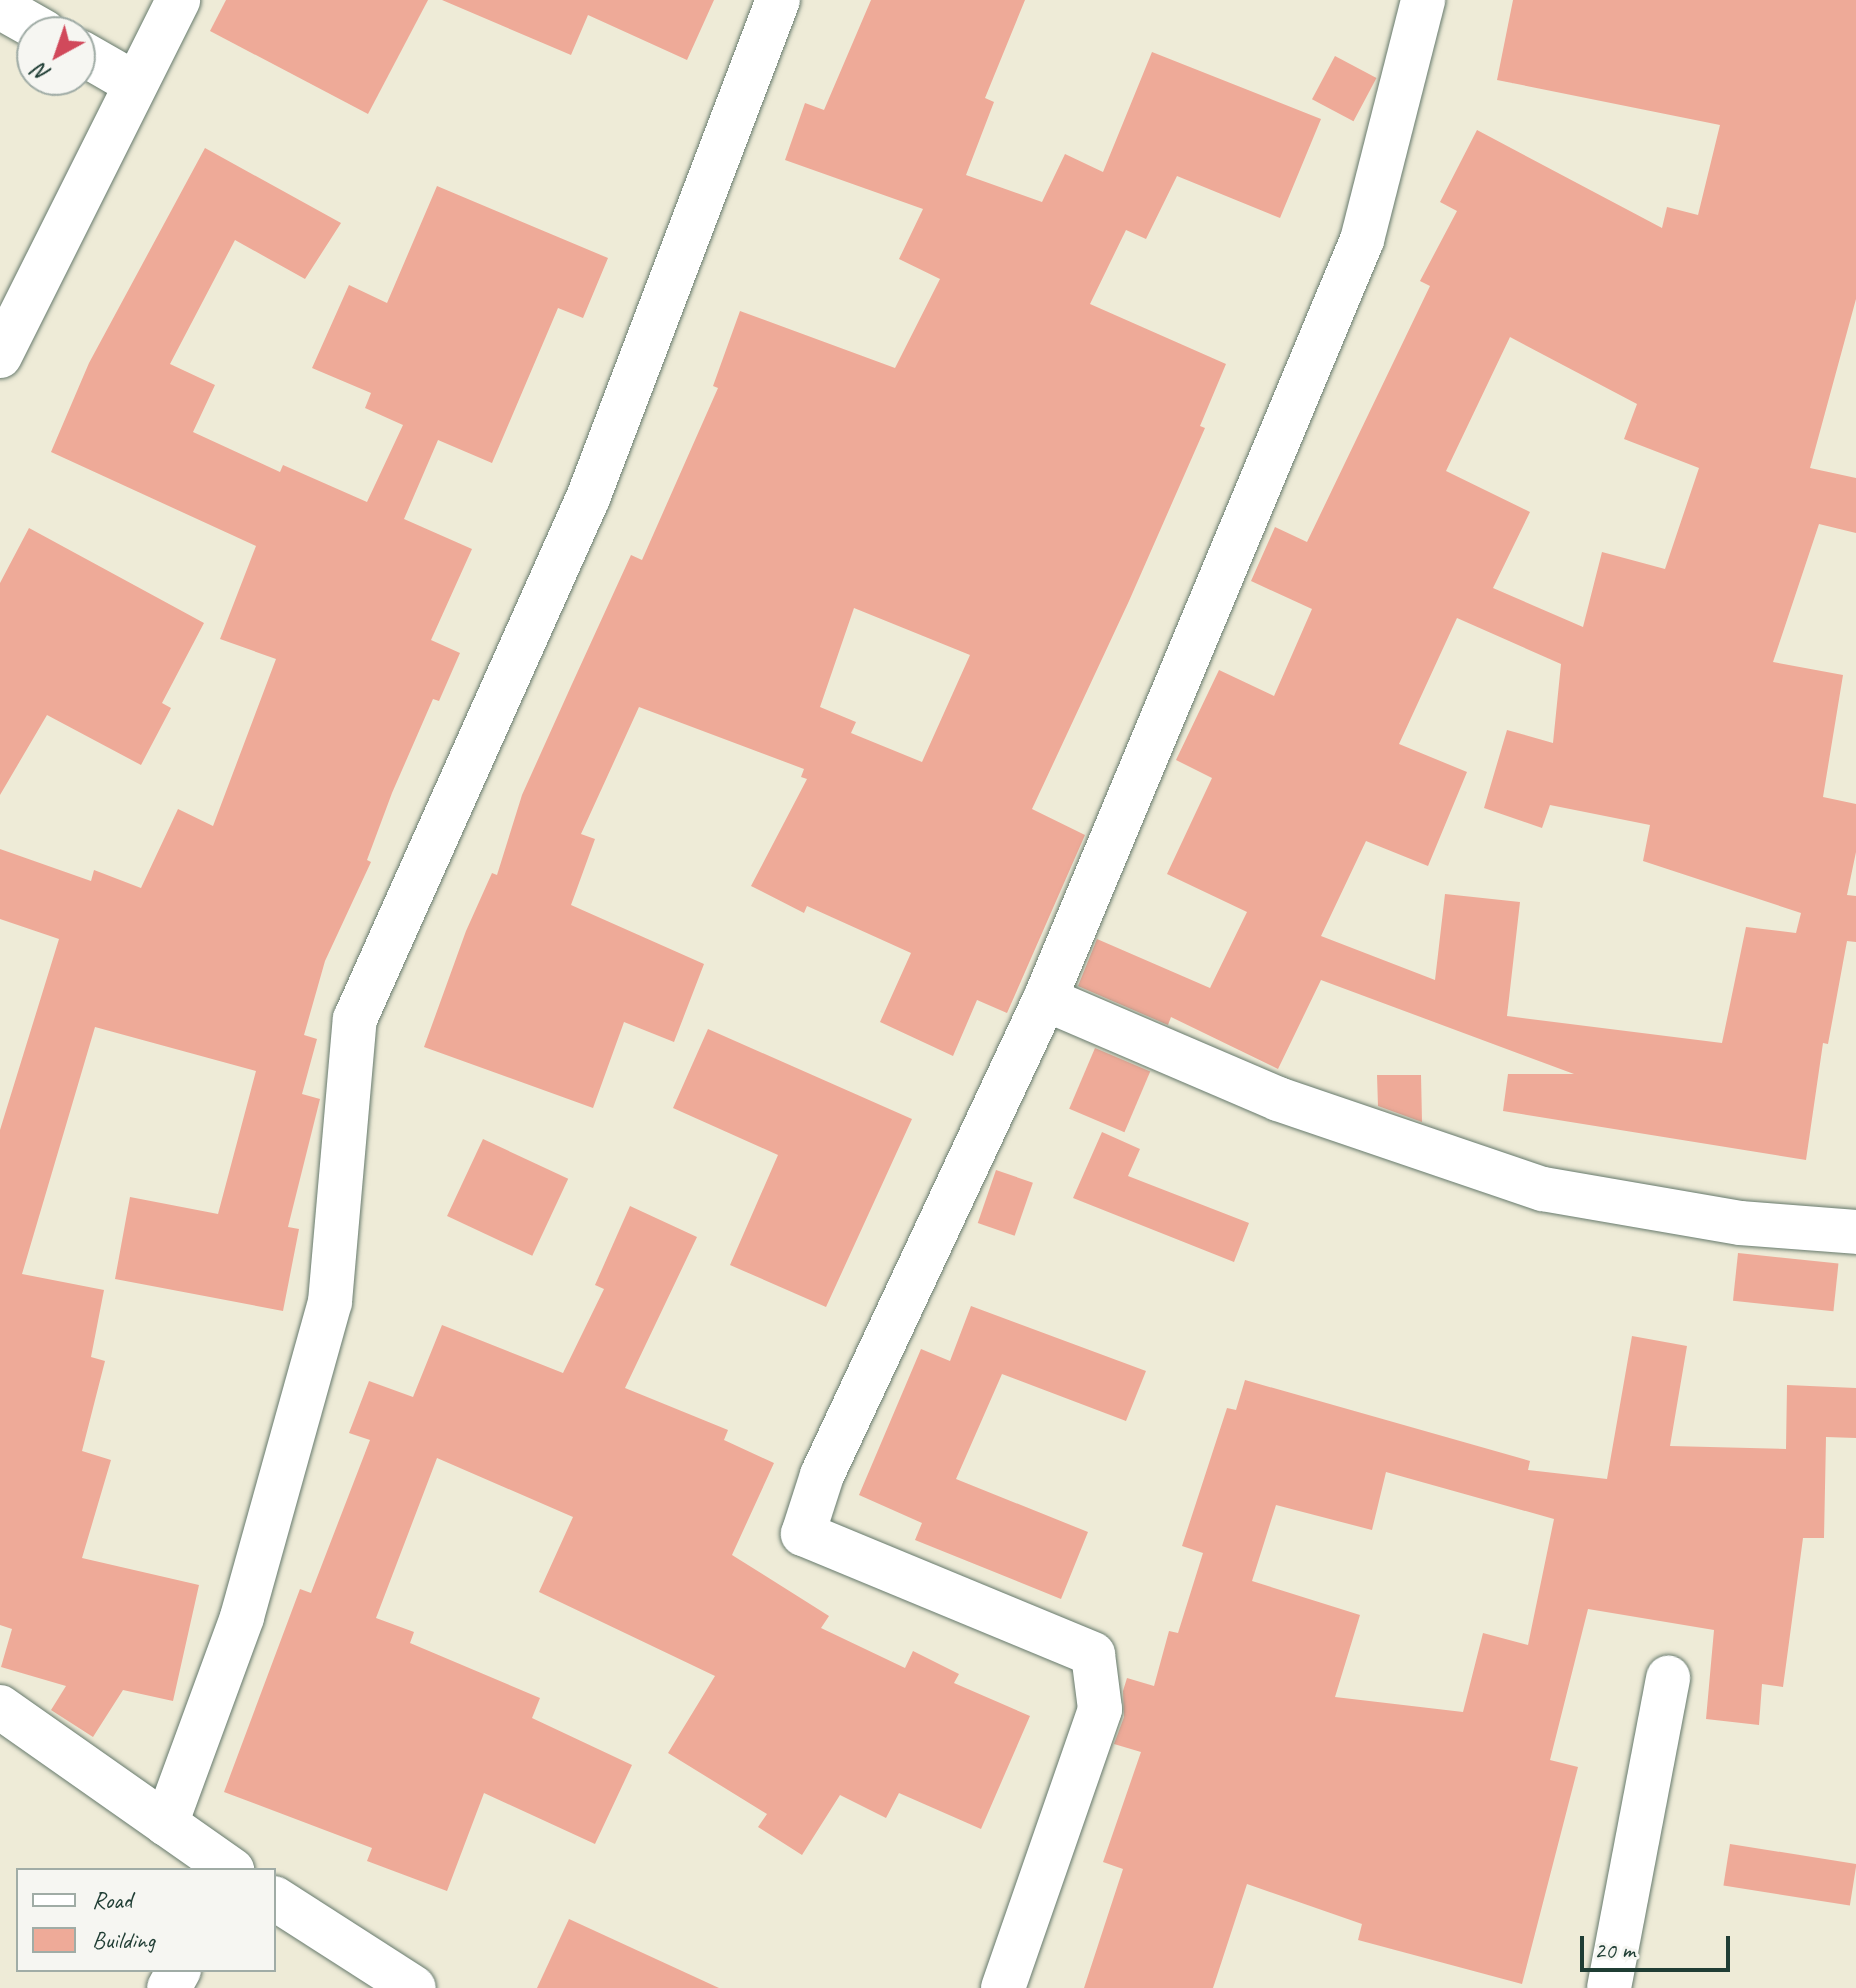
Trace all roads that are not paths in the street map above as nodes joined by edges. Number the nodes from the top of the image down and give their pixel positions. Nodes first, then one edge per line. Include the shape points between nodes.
1 (178, 0) edge
2 (778, 0) edge
3 (1423, 0) edge
4 (96, 61) edge
5 (134, 83) junction
6 (0, 356) edge
7 (1045, 999) junction
8 (1856, 1232) edge
9 (1668, 1678) dead end
10 (0, 1707) edge
11 (166, 1824) junction
12 (229, 1868) edge
13 (276, 1899) edge
14 (414, 1988) edge
15 (1003, 1988) edge
16 (1609, 1988) edge

1 - 5 street
2 - 11 street via 588,498 355,1019 330,1302 242,1617
3 - 7 street via 1362,240
4 - 5 street
5 - 6 street
7 - 8 street via 1278,1099 1543,1189 1740,1223
7 - 15 street via 822,1475 803,1534 1093,1654 1100,1709
9 - 16 street
10 - 11 street
11 - 12 street
13 - 14 street

